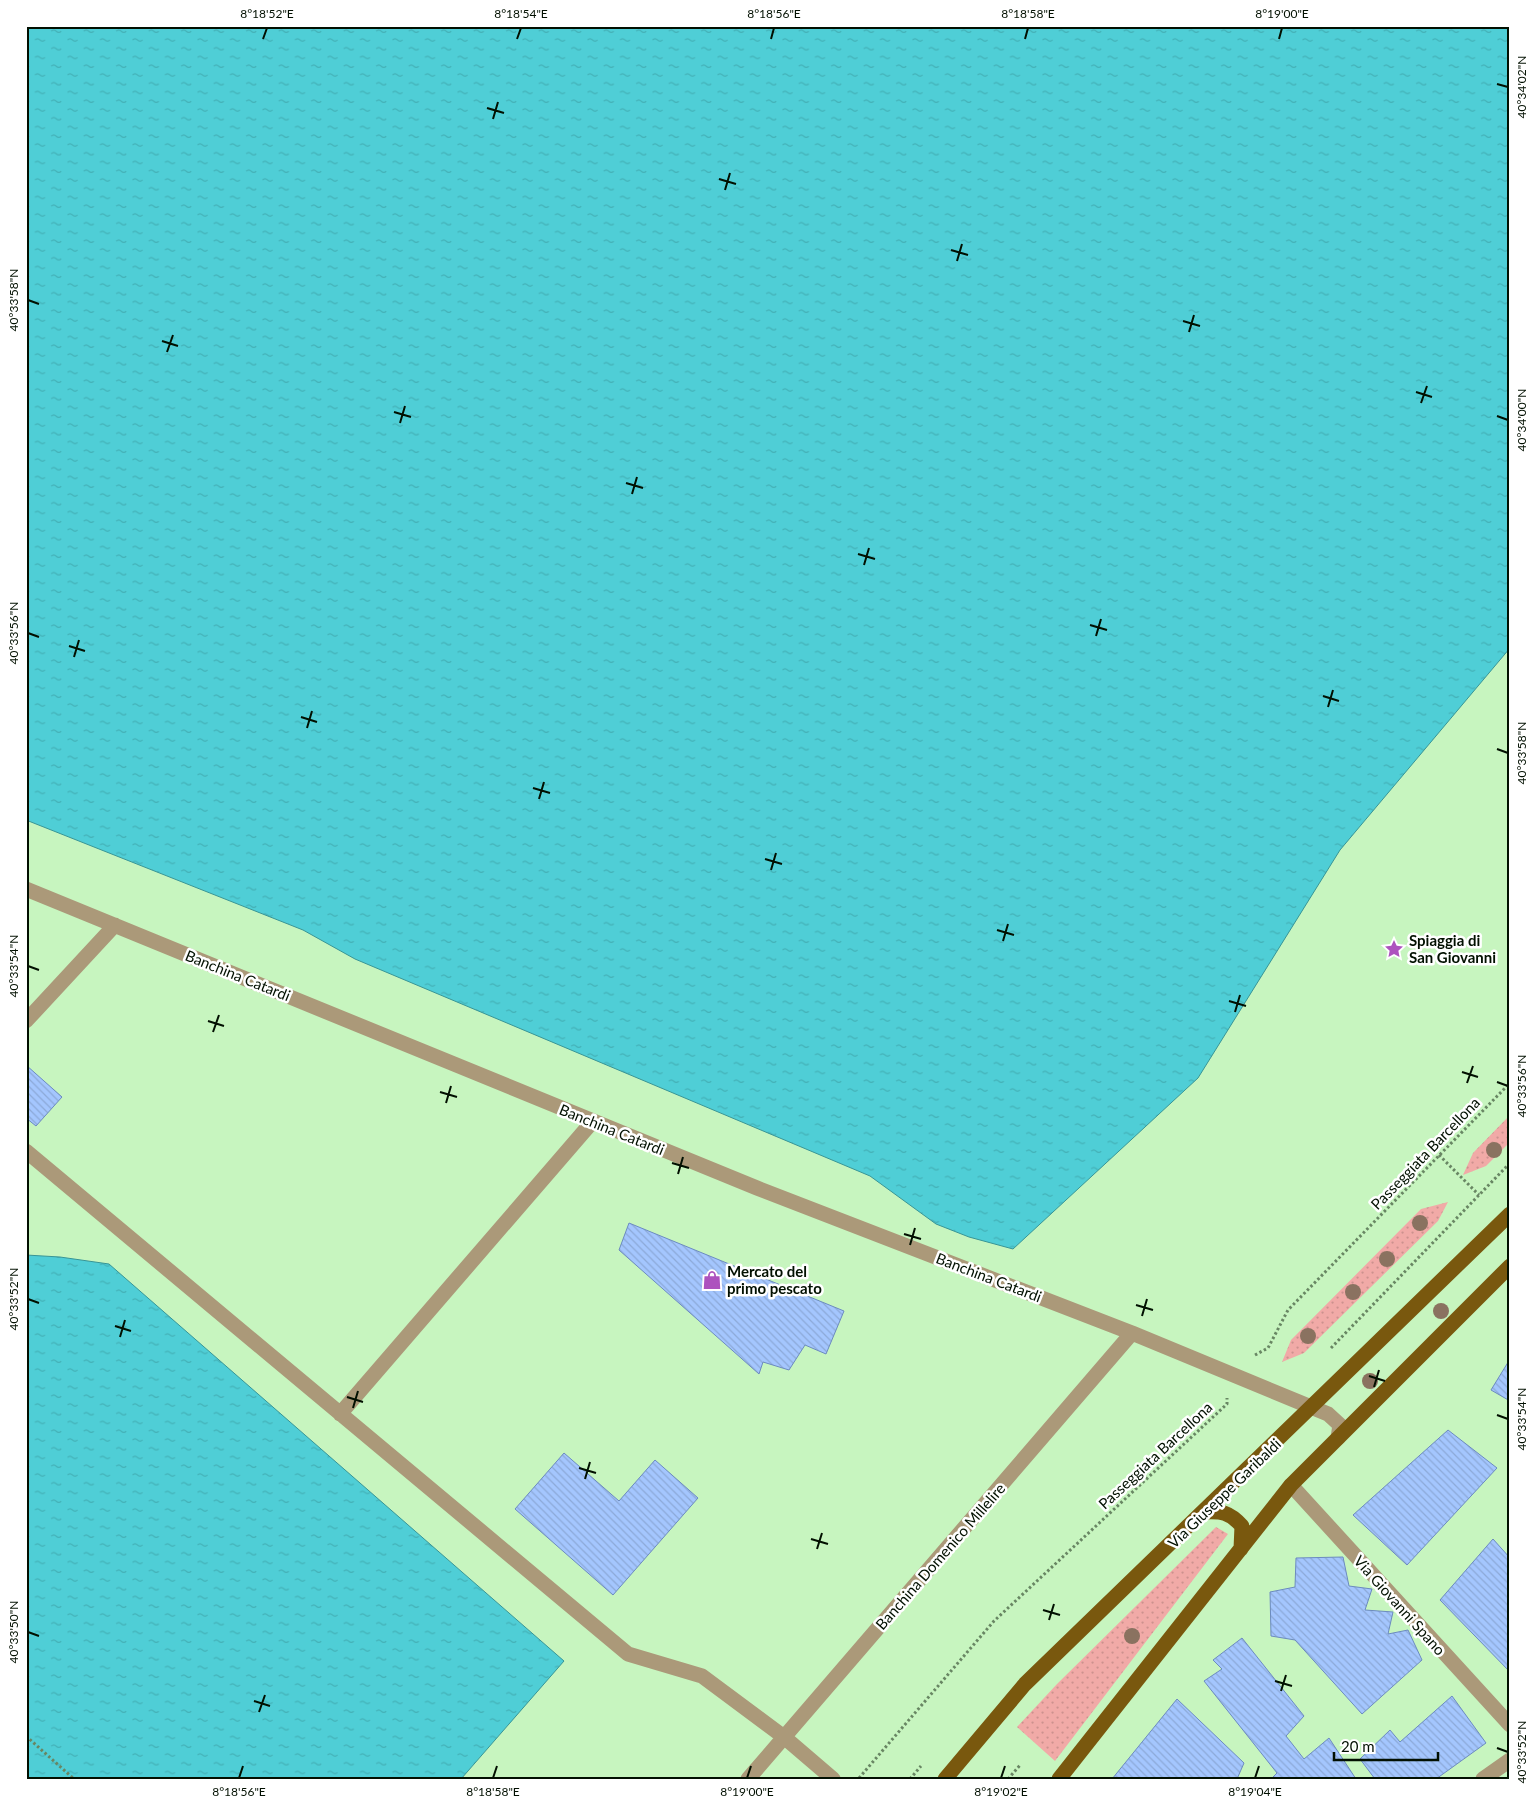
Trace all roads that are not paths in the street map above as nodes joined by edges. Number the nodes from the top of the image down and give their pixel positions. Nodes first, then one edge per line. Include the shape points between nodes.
1 (26, 889) edge
2 (114, 925) junction
3 (26, 1021) edge
4 (592, 1121) junction
5 (26, 1151) edge
6 (1510, 1214) edge
7 (1510, 1266) edge
8 (1132, 1333) junction
9 (1312, 1408) junction
10 (340, 1414) junction
11 (1338, 1438) junction
12 (1291, 1485) junction
13 (1204, 1512) junction
14 (1241, 1549) junction
15 (1510, 1725) edge
16 (784, 1737) junction
17 (1510, 1760) edge
18 (748, 1779) edge
19 (833, 1779) edge
20 (946, 1779) edge
21 (1058, 1779) edge
22 (1483, 1779) edge

1 - 2 street, Banchina Catardi
2 - 3 street
2 - 4 street, Banchina Catardi
4 - 8 street, Banchina Catardi
4 - 10 street
5 - 10 street
6 - 9 main road, Via Giuseppe Garibaldi
7 - 11 main road
8 - 9 street, Banchina Catardi
8 - 16 street, Banchina Domenico Millelire
9 - 11 street, Banchina Catardi via 1332,1417 1340,1426
9 - 13 main road, Via Giuseppe Garibaldi
10 - 16 street via 628,1654 702,1676
11 - 12 main road
12 - 14 main road
12 - 15 street, Via Giovanni Spano
13 - 14 main road via 1224,1511 1234,1517 1242,1526
13 - 20 main road, Via Giuseppe Garibaldi via 1025,1684
14 - 21 main road
16 - 18 street, Banchina Domenico Millelire
16 - 19 street
17 - 22 street

